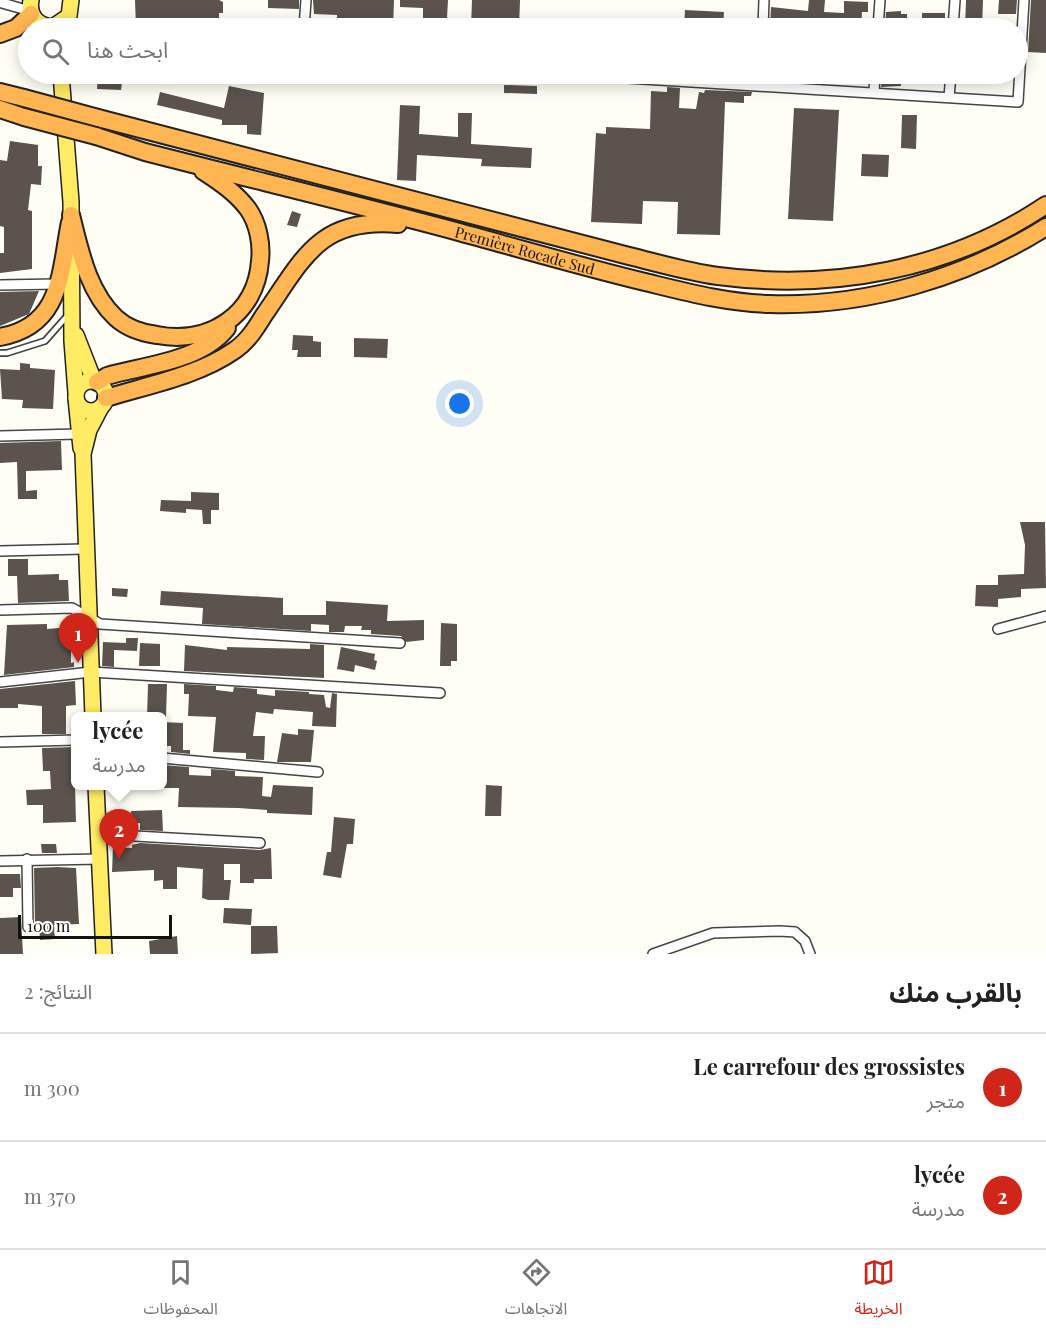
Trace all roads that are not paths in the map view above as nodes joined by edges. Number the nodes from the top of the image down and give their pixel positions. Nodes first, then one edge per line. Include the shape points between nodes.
1 (13, 0) edge
2 (71, 0) edge
3 (306, 0) edge
4 (755, 0) edge
5 (764, 0) edge
6 (880, 0) edge
7 (955, 0) edge
8 (1024, 0) edge
9 (1, 3) edge
10 (31, 8) edge
11 (68, 18) edge
12 (305, 18) edge
13 (763, 18) edge
14 (879, 18) edge
15 (954, 18) edge
16 (1023, 18) edge
17 (18, 25) edge
18 (0, 34) edge
19 (62, 84) edge
20 (742, 84) edge
21 (874, 84) edge
22 (950, 84) edge
23 (1019, 84) edge
24 (760, 85) joint
25 (0, 92) edge
26 (874, 92) junction
27 (949, 97) junction
28 (0, 109) edge
29 (145, 152) junction
30 (1046, 205) edge
31 (71, 215) junction
32 (440, 227) junction
33 (1046, 227) edge
34 (57, 284) junction
35 (0, 285) edge
36 (72, 317) junction
37 (233, 320) junction
38 (0, 337) edge
39 (0, 353) edge
40 (95, 381) junction
41 (76, 395) junction
42 (103, 403) junction
43 (78, 434) junction
44 (0, 436) edge
45 (83, 454) junction
46 (84, 549) junction
47 (0, 551) edge
48 (0, 610) edge
49 (1046, 616) edge
50 (87, 617) junction
51 (998, 629) dead end
52 (400, 644) dead end
53 (91, 672) junction
54 (0, 682) edge
55 (440, 693) dead end
56 (93, 712) edge
57 (71, 740) edge
58 (0, 742) edge
59 (167, 758) edge
60 (318, 772) dead end
61 (96, 790) edge
62 (99, 834) junction
63 (260, 843) dead end
64 (100, 859) junction
65 (27, 860) junction
66 (0, 861) edge
67 (28, 927) dead end
68 (104, 954) edge
69 (653, 954) edge
70 (810, 954) edge

1 - 9 street
2 - 11 main road
3 - 12 street
4 - 5 street
5 - 13 street
6 - 14 street
7 - 15 street
8 - 16 street
9 - 10 street
17 - 18 highway
19 - 31 main road
20 - 24 street
21 - 26 street
22 - 27 street
23 - 27 street via 1018,102
24 - 26 street
25 - 30 highway, Première Rocade Sud, bridge via 717,276 789,282 865,276 932,259 1007,229
26 - 27 street
28 - 29 highway, Première Rocade Sud, bridge
29 - 32 highway, Première Rocade Sud
29 - 37 highway via 203,171 231,190 249,210 262,249 259,278 249,300
31 - 34 highway
31 - 36 main road
31 - 37 highway via 95,291 116,318 136,332 189,337 214,331
32 - 33 highway, Première Rocade Sud via 705,297 769,304 841,302 899,289 961,271 1011,250
32 - 42 highway via 370,223 329,235 286,278 249,338 234,351 179,377
34 - 35 street
34 - 38 highway via 42,318 26,330
36 - 39 lane via 45,341
36 - 40 main road
36 - 41 main road
37 - 40 highway via 215,340 191,354
40 - 41 main road via 82,384
40 - 42 main road via 104,388
41 - 42 main road via 86,410
41 - 43 main road
42 - 45 main road via 89,429
43 - 44 street
43 - 45 main road
45 - 46 main road
46 - 47 street
46 - 50 main road
48 - 50 street via 72,608
49 - 51 street
50 - 52 street via 100,624
50 - 53 main road
53 - 54 street
53 - 55 street
53 - 56 main road
57 - 58 street
59 - 60 street
61 - 62 main road
62 - 63 street
62 - 64 main road
64 - 65 street
64 - 68 main road
65 - 66 street
65 - 67 street
69 - 70 street via 713,933 780,931 795,932 805,941

